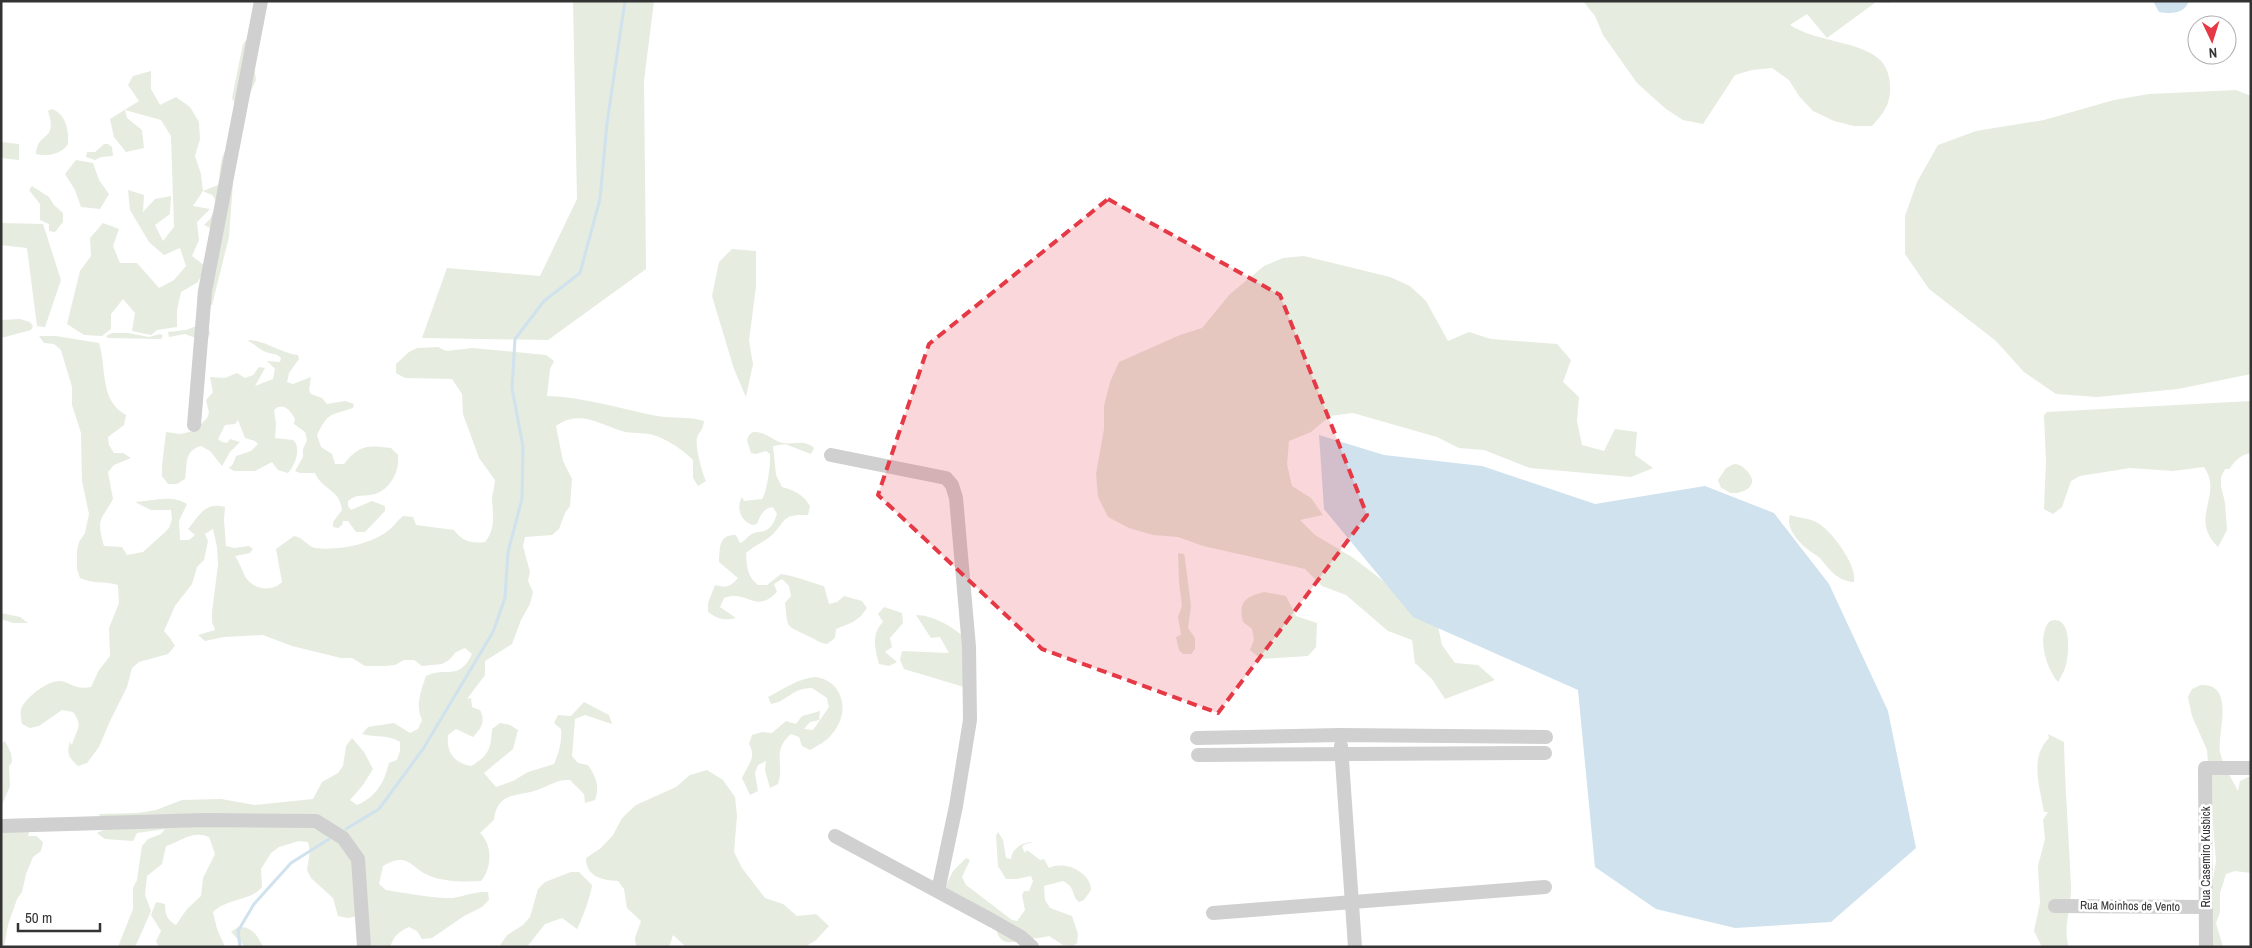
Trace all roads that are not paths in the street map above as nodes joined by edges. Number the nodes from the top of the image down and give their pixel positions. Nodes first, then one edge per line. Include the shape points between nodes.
1 (261, 1) edge
2 (194, 425) dead end
3 (831, 456) dead end
4 (1340, 736) junction
5 (1546, 737) dead end
6 (1197, 738) dead end
7 (1341, 753) junction
8 (1545, 753) dead end
9 (1198, 755) dead end
10 (2251, 768) edge
11 (1, 826) edge
12 (835, 836) dead end
13 (1545, 887) dead end
14 (938, 891) junction
15 (1352, 903) junction
16 (2055, 906) dead end
17 (2206, 907) junction
18 (1213, 913) dead end
19 (364, 947) edge
20 (1032, 947) edge
21 (1355, 947) edge
22 (2206, 947) edge

1 - 2 street via 205,292
3 - 14 street via 946,478 956,498 968,647 970,720
4 - 5 street
4 - 6 street
4 - 7 street
7 - 8 street
7 - 9 street
7 - 15 street
10 - 17 street, Rua Casemiro Kusbick via 2205,768
11 - 19 street via 204,820 316,821 343,838 358,859
12 - 14 street
13 - 15 street
14 - 20 street via 1021,937
15 - 18 street
15 - 21 street
16 - 17 street, Rua Moinhos de Vento
17 - 22 street, Rua Casemiro Kusbick

